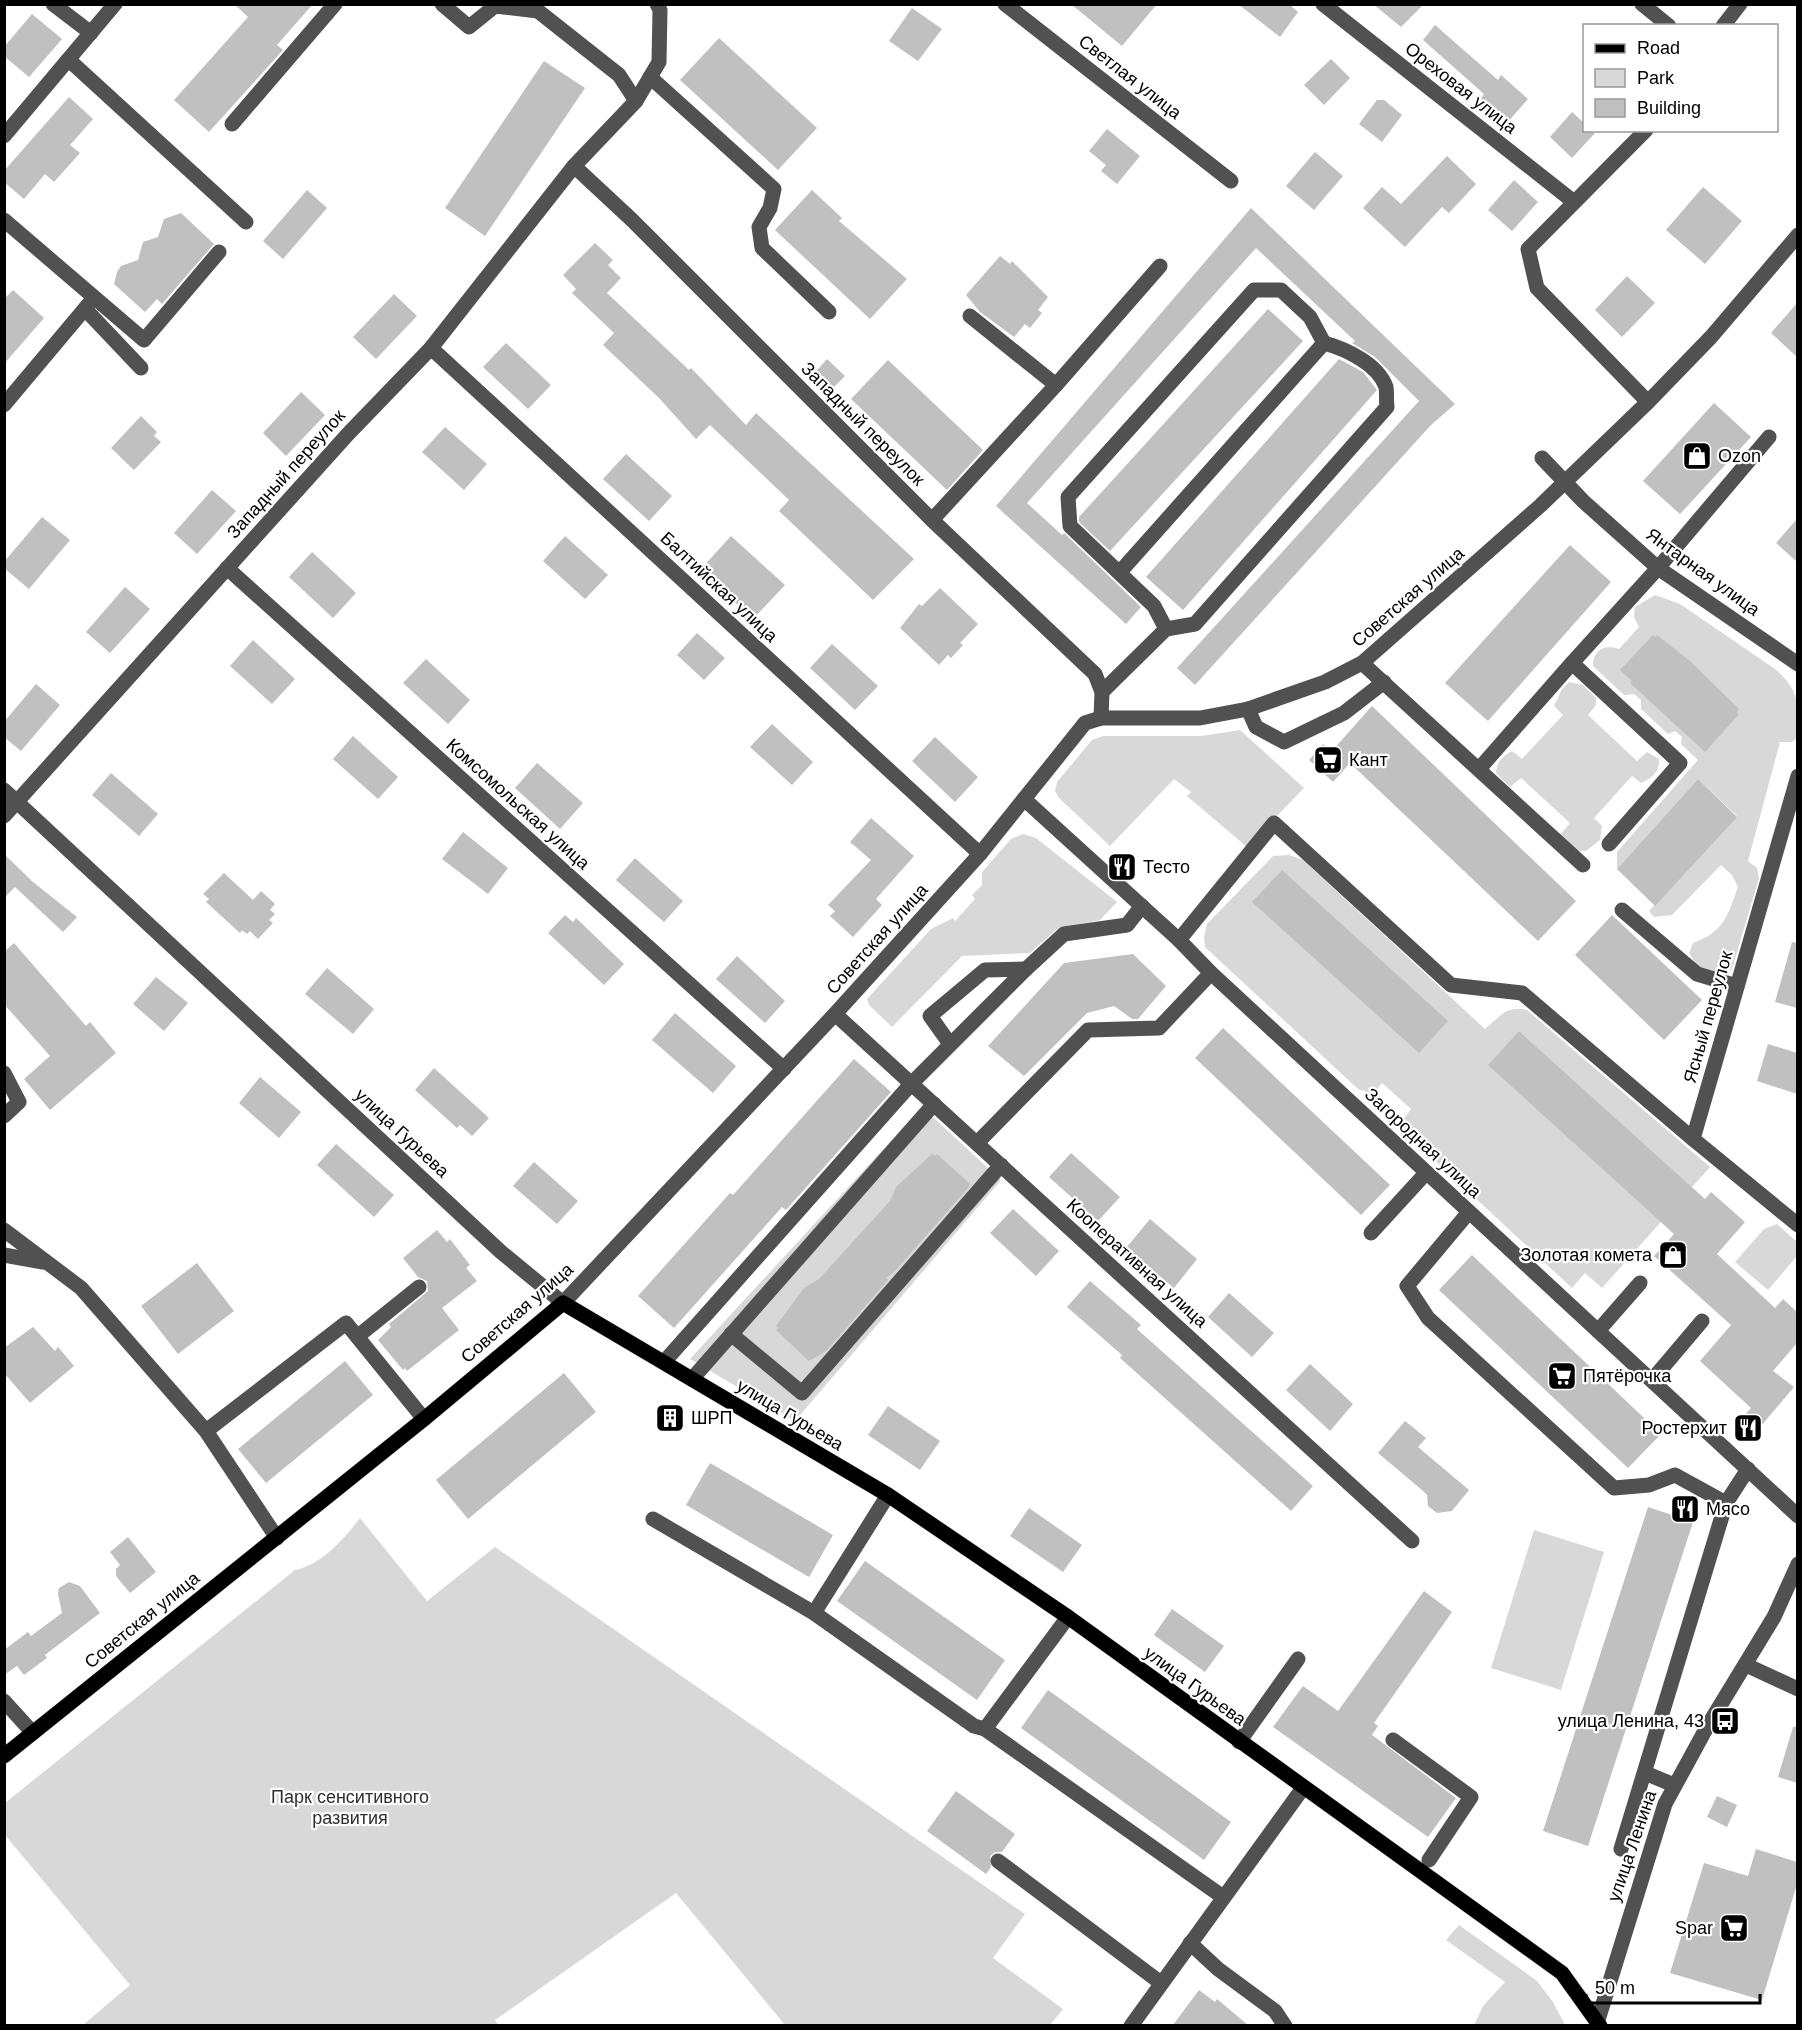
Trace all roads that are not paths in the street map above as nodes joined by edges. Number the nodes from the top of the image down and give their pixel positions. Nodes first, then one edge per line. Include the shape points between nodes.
1 (53, 4) edge
2 (115, 4) edge
3 (335, 4) edge
4 (442, 4) edge
5 (657, 4) edge
6 (1005, 4) edge
7 (1323, 4) edge
8 (1642, 4) edge
9 (1740, 4) edge
10 (1667, 24) edge
11 (1725, 24) edge
12 (91, 33) junction
13 (69, 60) junction
14 (650, 77) junction
15 (636, 101) junction
16 (232, 124) dead end
17 (1644, 132) edge
18 (4, 136) edge
19 (574, 166) junction
20 (1231, 181) dead end
21 (1574, 202) junction
22 (4, 220) edge
23 (246, 222) dead end
24 (1797, 234) edge
25 (219, 252) dead end
26 (1792, 253) edge
27 (1160, 266) dead end
28 (89, 304) junction
29 (829, 312) dead end
30 (970, 316) dead end
31 (1324, 344) junction
32 (431, 348) junction
33 (141, 368) dead end
34 (1056, 385) junction
35 (1648, 402) junction
36 (4, 405) edge
37 (1769, 437) dead end
38 (1542, 458) dead end
39 (1564, 481) junction
40 (932, 520) junction
41 (227, 568) junction
42 (1658, 568) junction
43 (1120, 572) junction
44 (1166, 629) junction
45 (1362, 663) junction
46 (1572, 663) junction
47 (1797, 664) edge
48 (1384, 682) junction
49 (1102, 692) junction
50 (1248, 710) junction
51 (1101, 718) junction
52 (1479, 769) junction
53 (1797, 776) edge
54 (4, 790) edge
55 (1024, 798) junction
56 (18, 802) junction
57 (4, 816) edge
58 (1609, 844) dead end
59 (980, 854) junction
60 (1583, 865) dead end
61 (1142, 906) junction
62 (1622, 910) dead end
63 (1179, 940) junction
64 (1026, 969) junction
65 (1211, 973) junction
66 (1737, 986) junction
67 (835, 1014) junction
68 (950, 1044) junction
69 (784, 1069) junction
70 (4, 1073) edge
71 (911, 1084) junction
72 (934, 1104) junction
73 (4, 1116) edge
74 (1693, 1139) junction
75 (977, 1143) junction
76 (1001, 1165) junction
77 (1426, 1173) junction
78 (1469, 1212) junction
79 (1797, 1225) edge
80 (4, 1230) edge
81 (1371, 1233) dead end
82 (4, 1255) edge
83 (43, 1262) junction
84 (1640, 1283) dead end
85 (419, 1287) dead end
86 (563, 1303) junction
87 (1702, 1321) dead end
88 (1598, 1331) junction
89 (731, 1334) junction
90 (357, 1336) junction
91 (664, 1362) junction
92 (692, 1379) junction
93 (1652, 1380) junction
94 (424, 1419) junction
95 (206, 1431) junction
96 (1748, 1469) junction
97 (888, 1495) junction
98 (1726, 1503) junction
99 (1797, 1516) edge
100 (652, 1518) dead end
101 (277, 1538) junction
102 (1412, 1541) dead end
103 (1797, 1564) edge
104 (814, 1613) junction
105 (1068, 1617) junction
106 (1298, 1659) dead end
107 (1746, 1665) junction
108 (1797, 1689) edge
109 (4, 1701) edge
110 (985, 1729) junction
111 (33, 1733) junction
112 (1393, 1740) dead end
113 (1239, 1742) junction
114 (4, 1756) edge
115 (1645, 1773) junction
116 (1674, 1785) junction
117 (1304, 1788) junction
118 (1621, 1849) dead end
119 (1430, 1860) dead end
120 (998, 1861) dead end
121 (1224, 1898) junction
122 (1190, 1943) junction
123 (1161, 1983) junction
124 (1598, 2024) edge
125 (1131, 2025) edge
126 (1285, 2025) edge

1 - 12 street
2 - 12 street
3 - 16 street
4 - 15 street via 469,27 495,6 538,11 619,75
5 - 14 street, Западный переулок via 659,62
6 - 20 street, Светлая улица
7 - 21 street, Ореховая улица
8 - 10 street
9 - 11 street
12 - 13 street
13 - 18 street
13 - 23 street
14 - 15 street, Западный переулок
14 - 29 street via 774,189 770,208 759,227 762,248
15 - 19 street, Западный переулок
17 - 21 street
19 - 32 street, Западный переулок
19 - 40 street, Западный переулок
21 - 35 street via 1528,249 1537,288
22 - 28 street
24 - 26 street, Советская улица
25 - 28 street via 144,340
26 - 35 street, Советская улица
27 - 34 street
28 - 33 street
28 - 36 street
30 - 34 street
31 - 43 street
31 - 43 street via 1310,317 1281,290 1254,290 1068,497 1070,526
31 - 44 street via 1345,349 1367,363 1386,386 1387,407 1194,624
32 - 41 street, Западный переулок
32 - 59 street, Балтийская улица
34 - 40 street
35 - 39 street, Советская улица
37 - 42 street
38 - 39 street, Янтарная улица
39 - 42 street, Янтарная улица
39 - 45 street, Советская улица
40 - 49 street, Западный переулок via 1095,674
41 - 56 street, Западный переулок
41 - 69 street, Комсомольская улица
42 - 46 street
42 - 47 street, Янтарная улица
43 - 44 street via 1154,606
44 - 49 street
45 - 48 street
45 - 50 street, Советская улица via 1325,682
46 - 52 street
46 - 58 street via 1680,763
48 - 50 street via 1344,713 1284,742 1256,727
48 - 52 street
49 - 51 street
50 - 51 street, Советская улица via 1200,718
51 - 55 street, Советская улица via 1085,723
52 - 60 street
53 - 66 street, Ясный переулок
54 - 56 street, улица Гурьева
55 - 59 street, Советская улица
55 - 61 street, Загородная улица
56 - 57 street, Западный переулок
56 - 86 street, улица Гурьева via 501,1252
59 - 67 street, Советская улица
61 - 63 street, Загородная улица
61 - 64 street via 1127,925 1064,934
62 - 66 street via 1697,974
63 - 65 street, Загородная улица
63 - 74 street via 1274,823 1451,985 1522,993
64 - 68 street
64 - 68 street via 985,970 930,1016
65 - 75 street via 1159,1028 1088,1030
65 - 77 street, Загородная улица
66 - 74 street, Ясный переулок
67 - 69 street, Советская улица
67 - 71 street, Кооперативная улица
68 - 71 street
69 - 86 street, Советская улица
70 - 73 street via 19,1102
71 - 72 street, Кооперативная улица
71 - 91 street
72 - 75 street, Кооперативная улица
72 - 89 street
74 - 79 street
75 - 76 street, Кооперативная улица
76 - 89 street via 802,1393
76 - 102 street, Кооперативная улица
77 - 78 street, Загородная улица
77 - 81 street
78 - 88 street, Загородная улица
78 - 98 street via 1407,1286 1428,1318 1614,1488 1649,1485 1675,1475
80 - 83 street
82 - 83 street
83 - 95 street via 81,1288
84 - 88 street
85 - 90 street
86 - 91 main road, улица Гурьева
86 - 94 main road, Советская улица
87 - 93 street
88 - 93 street, Загородная улица
89 - 92 street
90 - 94 street
90 - 95 street via 346,1323
91 - 92 main road, улица Гурьева
92 - 97 main road, улица Гурьева
93 - 96 street, Загородная улица
94 - 101 main road, Советская улица
95 - 101 street
96 - 98 street
96 - 99 street, Загородная улица
97 - 104 street
97 - 105 main road, улица Гурьева
98 - 115 street
100 - 104 street
101 - 111 main road, Советская улица
103 - 107 street, улица Ленина via 1774,1617
104 - 110 street via 974,1726
105 - 110 street
105 - 113 main road, улица Гурьева
106 - 113 street
107 - 108 street
107 - 116 street, улица Ленина
109 - 111 street
110 - 121 street
111 - 114 main road, Советская улица
112 - 119 street via 1472,1797
113 - 117 main road, улица Гурьева
115 - 116 street
115 - 118 street
116 - 124 street, улица Ленина
117 - 121 street
117 - 124 main road, улица Гурьева via 1562,1973
120 - 123 street
121 - 122 street
122 - 123 street
122 - 126 street via 1275,2011
123 - 125 street

